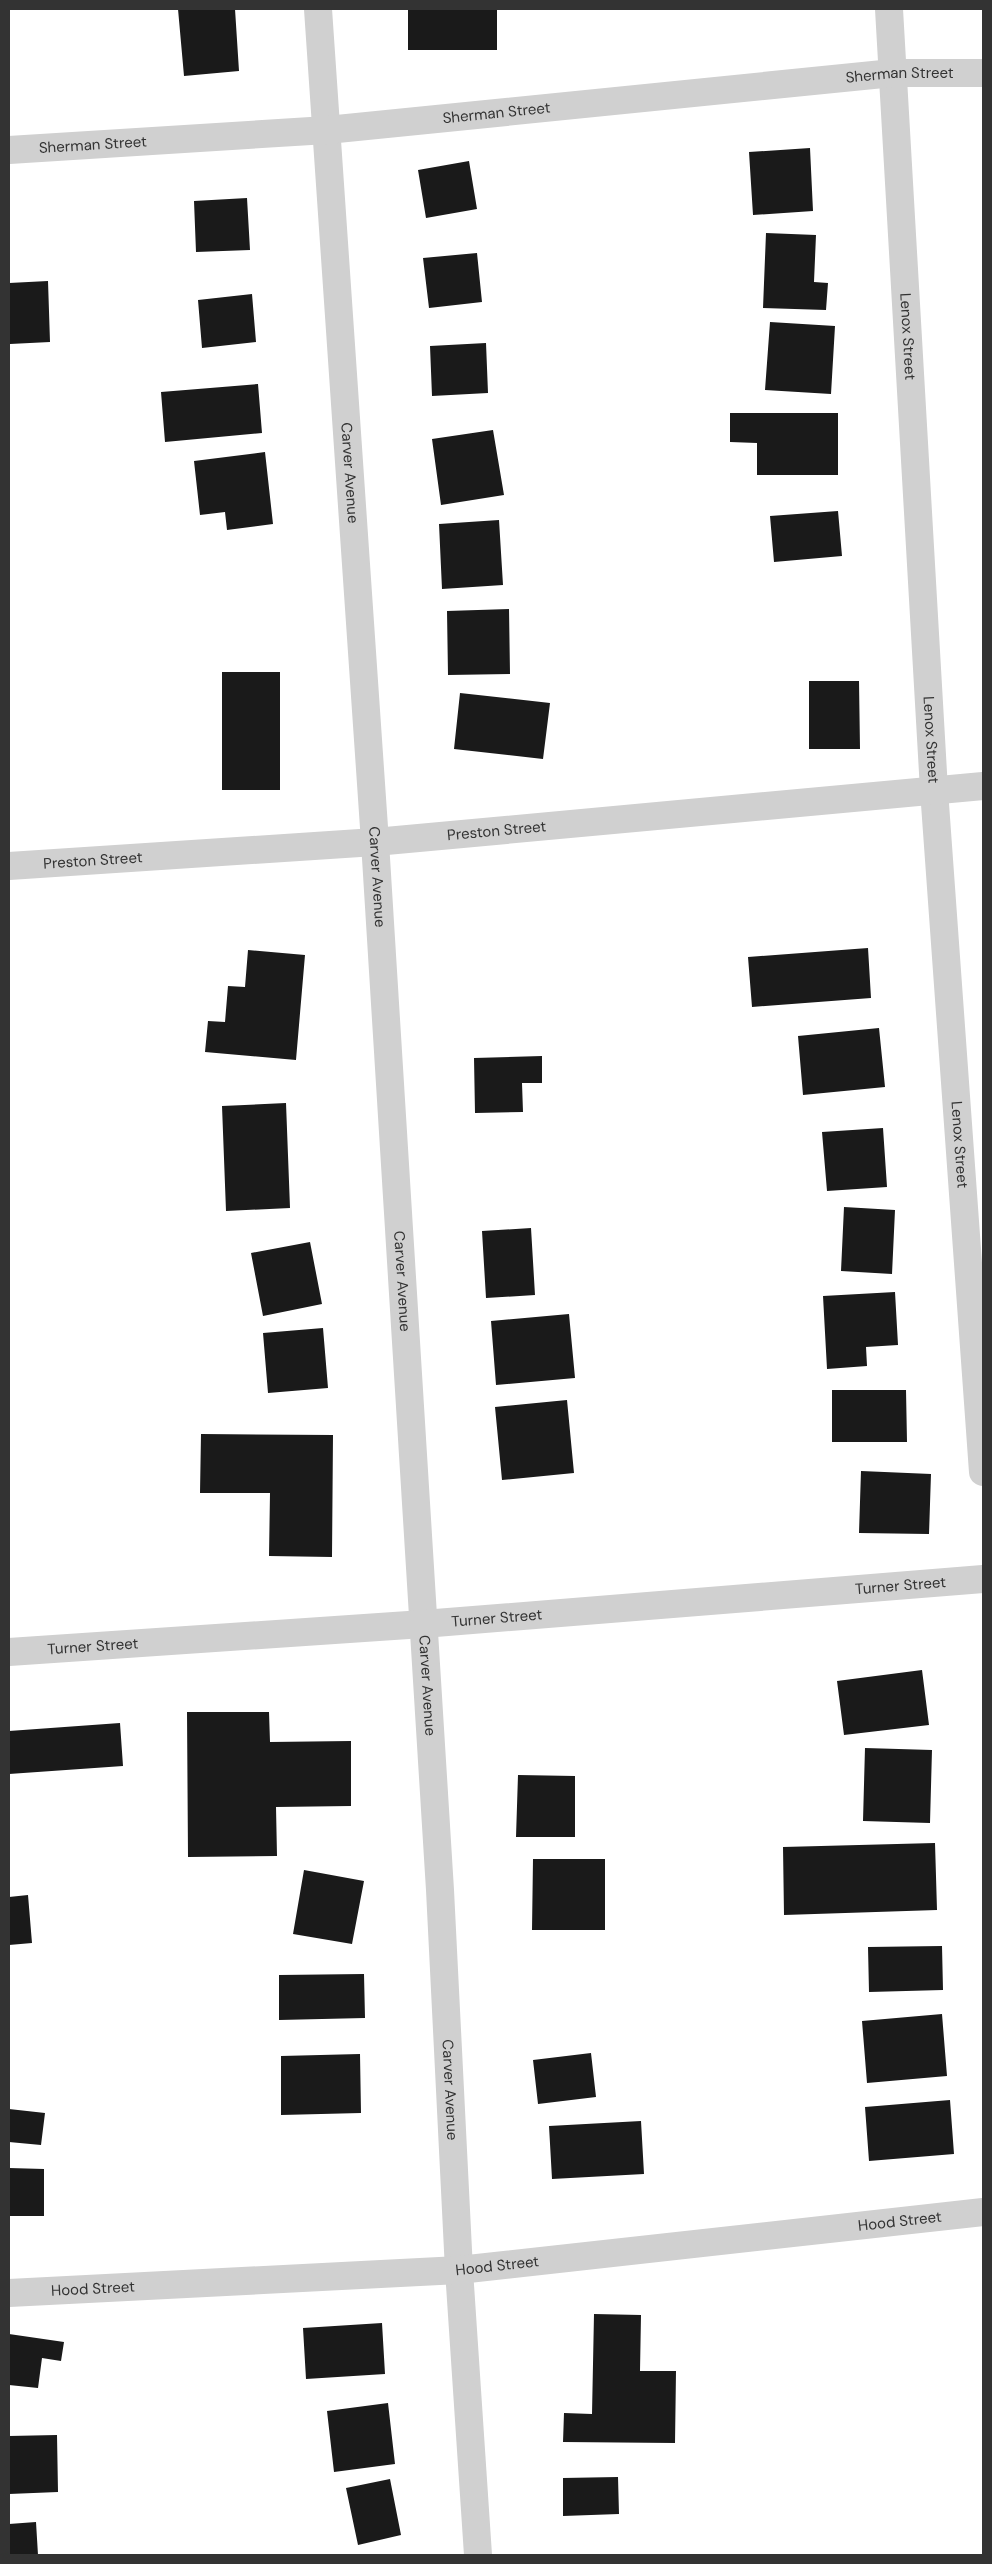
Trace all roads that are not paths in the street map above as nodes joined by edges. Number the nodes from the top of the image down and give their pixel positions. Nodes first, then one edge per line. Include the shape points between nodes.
1 (318, 9) edge
2 (889, 9) edge
3 (893, 73) junction
4 (983, 73) edge
5 (327, 130) junction
6 (9, 150) edge
7 (983, 786) edge
8 (934, 790) junction
9 (375, 842) junction
10 (9, 866) edge
11 (983, 1472) edge
12 (983, 1579) edge
13 (423, 1624) junction
14 (9, 1652) edge
15 (983, 2212) edge
16 (459, 2270) junction
17 (9, 2293) edge
18 (478, 2555) edge

1 - 5 street, Carver Avenue
2 - 3 street, Lenox Street
3 - 4 street, Sherman Street
3 - 5 street, Sherman Street
3 - 8 street, Lenox Street
5 - 6 street, Sherman Street
5 - 9 street, Carver Avenue
7 - 8 street, Preston Street
8 - 9 street, Preston Street
8 - 11 street, Lenox Street
9 - 10 street, Preston Street
9 - 13 street, Carver Avenue
12 - 13 street, Turner Street
13 - 14 street, Turner Street
13 - 16 street, Carver Avenue
15 - 16 street, Hood Street
16 - 17 street, Hood Street
16 - 18 street, Carver Avenue

